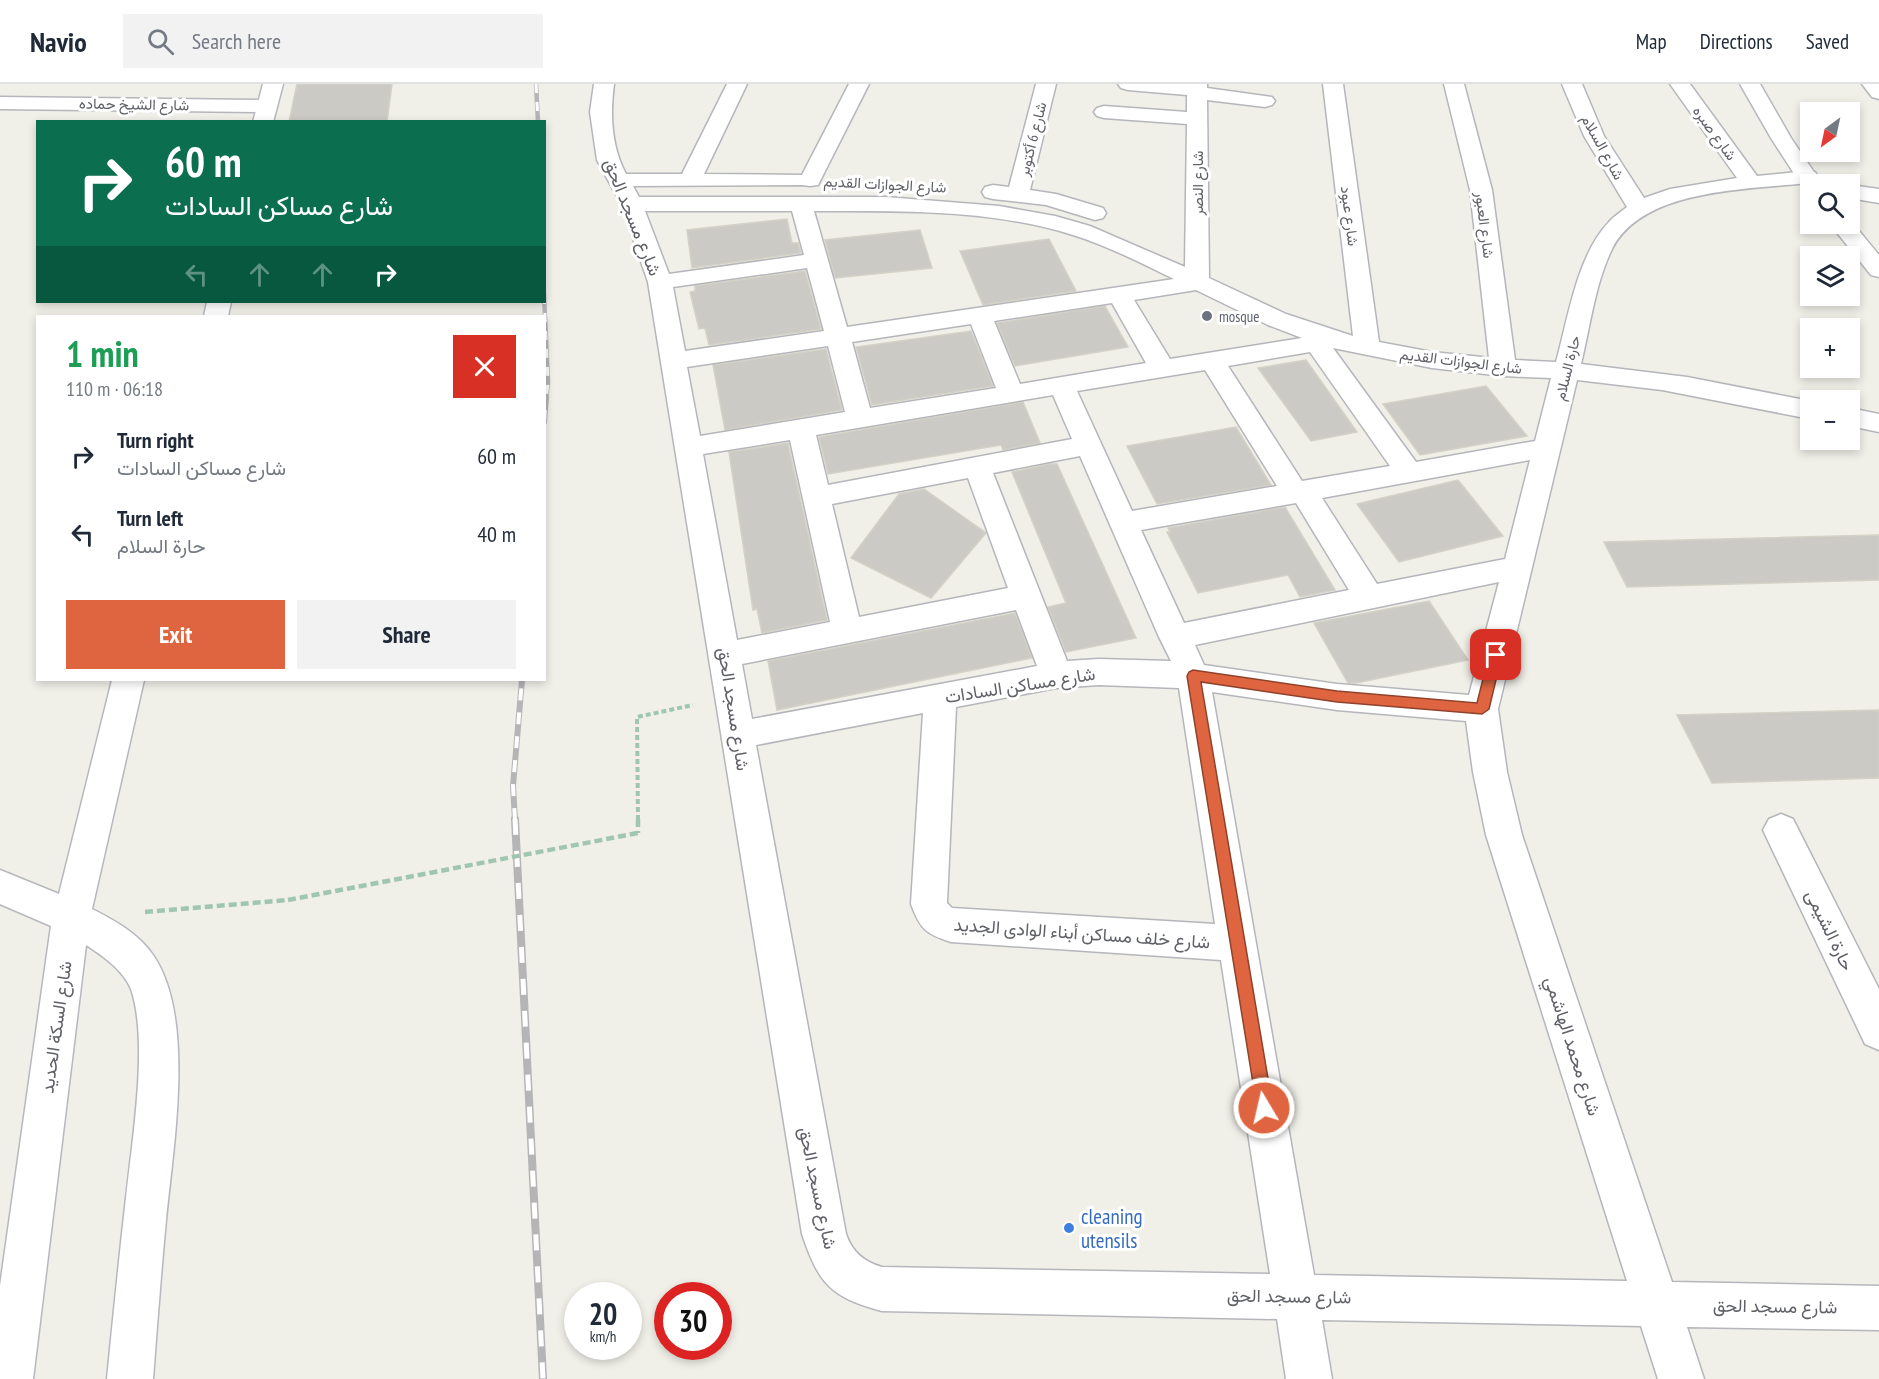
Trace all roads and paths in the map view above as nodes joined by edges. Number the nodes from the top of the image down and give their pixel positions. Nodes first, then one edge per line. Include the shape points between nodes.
1 (273, 84) edge
2 (604, 84) edge
3 (737, 84) edge
4 (859, 84) edge
5 (1046, 84) edge
6 (1128, 84) edge
7 (1333, 84) edge
8 (1454, 84) edge
9 (1572, 84) edge
10 (1680, 84) edge
11 (1750, 84) edge
12 (1872, 84) edge
13 (1197, 89) edge
14 (1879, 93) edge
15 (1265, 101) dead end
16 (0, 103) edge
17 (1104, 111) dead end
18 (265, 114) edge
19 (1197, 119) junction
20 (1806, 174) edge
21 (690, 180) junction
22 (1800, 181) edge
23 (1750, 182) junction
24 (883, 183) dead end
25 (626, 192) junction
26 (1860, 193) edge
27 (1018, 194) junction
28 (1879, 195) edge
29 (801, 203) junction
30 (1639, 208) junction
31 (1849, 234) edge
32 (1130, 249) junction
33 (817, 260) junction
34 (1879, 270) edge
35 (660, 282) junction
36 (1197, 283) junction
37 (1119, 294) junction
38 (980, 315) junction
39 (838, 336) junction
40 (1325, 341) junction
41 (1367, 348) junction
42 (1212, 360) junction
43 (675, 361) junction
44 (1162, 368) junction
45 (1503, 368) junction
46 (1566, 371) junction
47 (1062, 385) junction
48 (1011, 393) junction
49 (1800, 408) edge
50 (860, 418) junction
51 (1860, 419) edge
52 (1879, 423) edge
53 (801, 428) junction
54 (1089, 446) junction
55 (690, 447) junction
56 (1547, 448) junction
57 (977, 466) junction
58 (1409, 471) junction
59 (1299, 491) junction
60 (816, 497) junction
61 (1124, 523) junction
62 (1518, 567) junction
63 (1026, 596) junction
64 (1369, 597) junction
65 (847, 631) junction
66 (1175, 637) junction
67 (725, 655) junction
68 (1056, 675) junction
69 (1193, 676) junction
70 (128, 681) edge
71 (732, 697) junction
72 (940, 697) junction
73 (1482, 709) junction
74 (738, 735) junction
75 (1782, 830) dead end
76 (0, 887) edge
77 (175, 909) dead end
78 (71, 918) junction
79 (1237, 943) junction
80 (1879, 1030) edge
81 (1295, 1296) junction
82 (1656, 1304) junction
83 (1879, 1308) edge
84 (10, 1379) edge
85 (130, 1379) edge
86 (1309, 1379) edge
87 (1681, 1379) edge

1 - 18 street
2 - 25 street, شارع مسجد الحق via 602,133 609,160
3 - 21 street
4 - 21 street, شارع الجوازات القديم via 820,181
5 - 27 street, شارع 6 أكتوبر
6 - 13 street
7 - 41 street, شارع عبود
8 - 45 street, شارع العبور via 1481,190
9 - 30 street, شارع السلام via 1594,136
10 - 23 street, شارع صبره
11 - 20 street
12 - 14 street
13 - 15 street
13 - 19 street, شارع النصر
16 - 18 street, شارع الشيخ حماده
17 - 19 street
19 - 36 street, شارع النصر
21 - 25 street, شارع الجوازات القديم
22 - 23 street, حارة السلام
23 - 30 street, حارة السلام via 1670,196
24 - 27 street, شارع الجوازات القديم
25 - 29 street, شارع الجوازات القديم
25 - 35 street, شارع مسجد الحق
26 - 28 street
27 - 32 street, شارع الجوازات القديم via 1104,217 1122,231
29 - 32 street, شارع الجوازات القديم via 886,204 981,212 1081,230
29 - 33 street
30 - 46 street, حارة السلام via 1616,227 1601,249
31 - 34 street
32 - 36 street, شارع الجوازات القديم
33 - 35 street
33 - 39 street
35 - 43 street, شارع مسجد الحق
36 - 37 street
36 - 40 street, شارع الجوازات القديم
37 - 38 street
37 - 44 street
38 - 39 street
38 - 48 street
39 - 43 street
39 - 50 street
40 - 41 street, شارع الجوازات القديم
40 - 42 street
40 - 58 street
41 - 45 street, شارع الجوازات القديم
42 - 44 street
42 - 59 street
43 - 55 street, شارع مسجد الحق
44 - 47 street
45 - 46 street, شارع الجوازات القديم
46 - 49 street, شارع الجوازات القديم via 1659,381
46 - 56 street, حارة السلام
47 - 48 street
47 - 54 street
48 - 50 street
50 - 53 street
51 - 52 street
53 - 55 street
53 - 60 street
54 - 57 street
54 - 61 street
55 - 67 street, شارع مسجد الحق
56 - 58 street
56 - 62 street, حارة السلام
57 - 60 street
57 - 63 street
58 - 59 street
59 - 61 street
59 - 64 street
60 - 65 street
61 - 66 street
62 - 64 street
62 - 73 street, حارة السلام
63 - 65 street
63 - 68 street
64 - 66 street
65 - 67 street
66 - 69 street
67 - 71 street, شارع مسجد الحق
68 - 69 street, شارع مساكن السادات via 1133,672
68 - 72 street, شارع مساكن السادات
69 - 73 street, شارع مساكن السادات via 1337,697
69 - 79 street
70 - 78 street, شارع السكة الحديد
71 - 74 street, شارع مسجد الحق
71 - 77 path, bridge via 637,717 638,833 288,900
72 - 74 street, شارع مساكن السادات
72 - 79 street, شارع خلف مساكن أبناء الوادى الجديد via 929,904 932,914 941,922
73 - 82 street, شارع محمد الهاشمي via 1491,785 1504,835
74 - 81 street, شارع مسجد الحق via 824,1234 831,1255 844,1272 861,1284 882,1289
75 - 80 street, حارة الشيمى
76 - 78 street
78 - 84 street, شارع السكة الحديد
78 - 85 street via 122,947 142,970 155,1007 159,1066
79 - 81 street
81 - 82 street, شارع مسجد الحق
81 - 86 street
82 - 83 street, شارع مسجد الحق
82 - 87 street, شارع محمد الهاشمي

